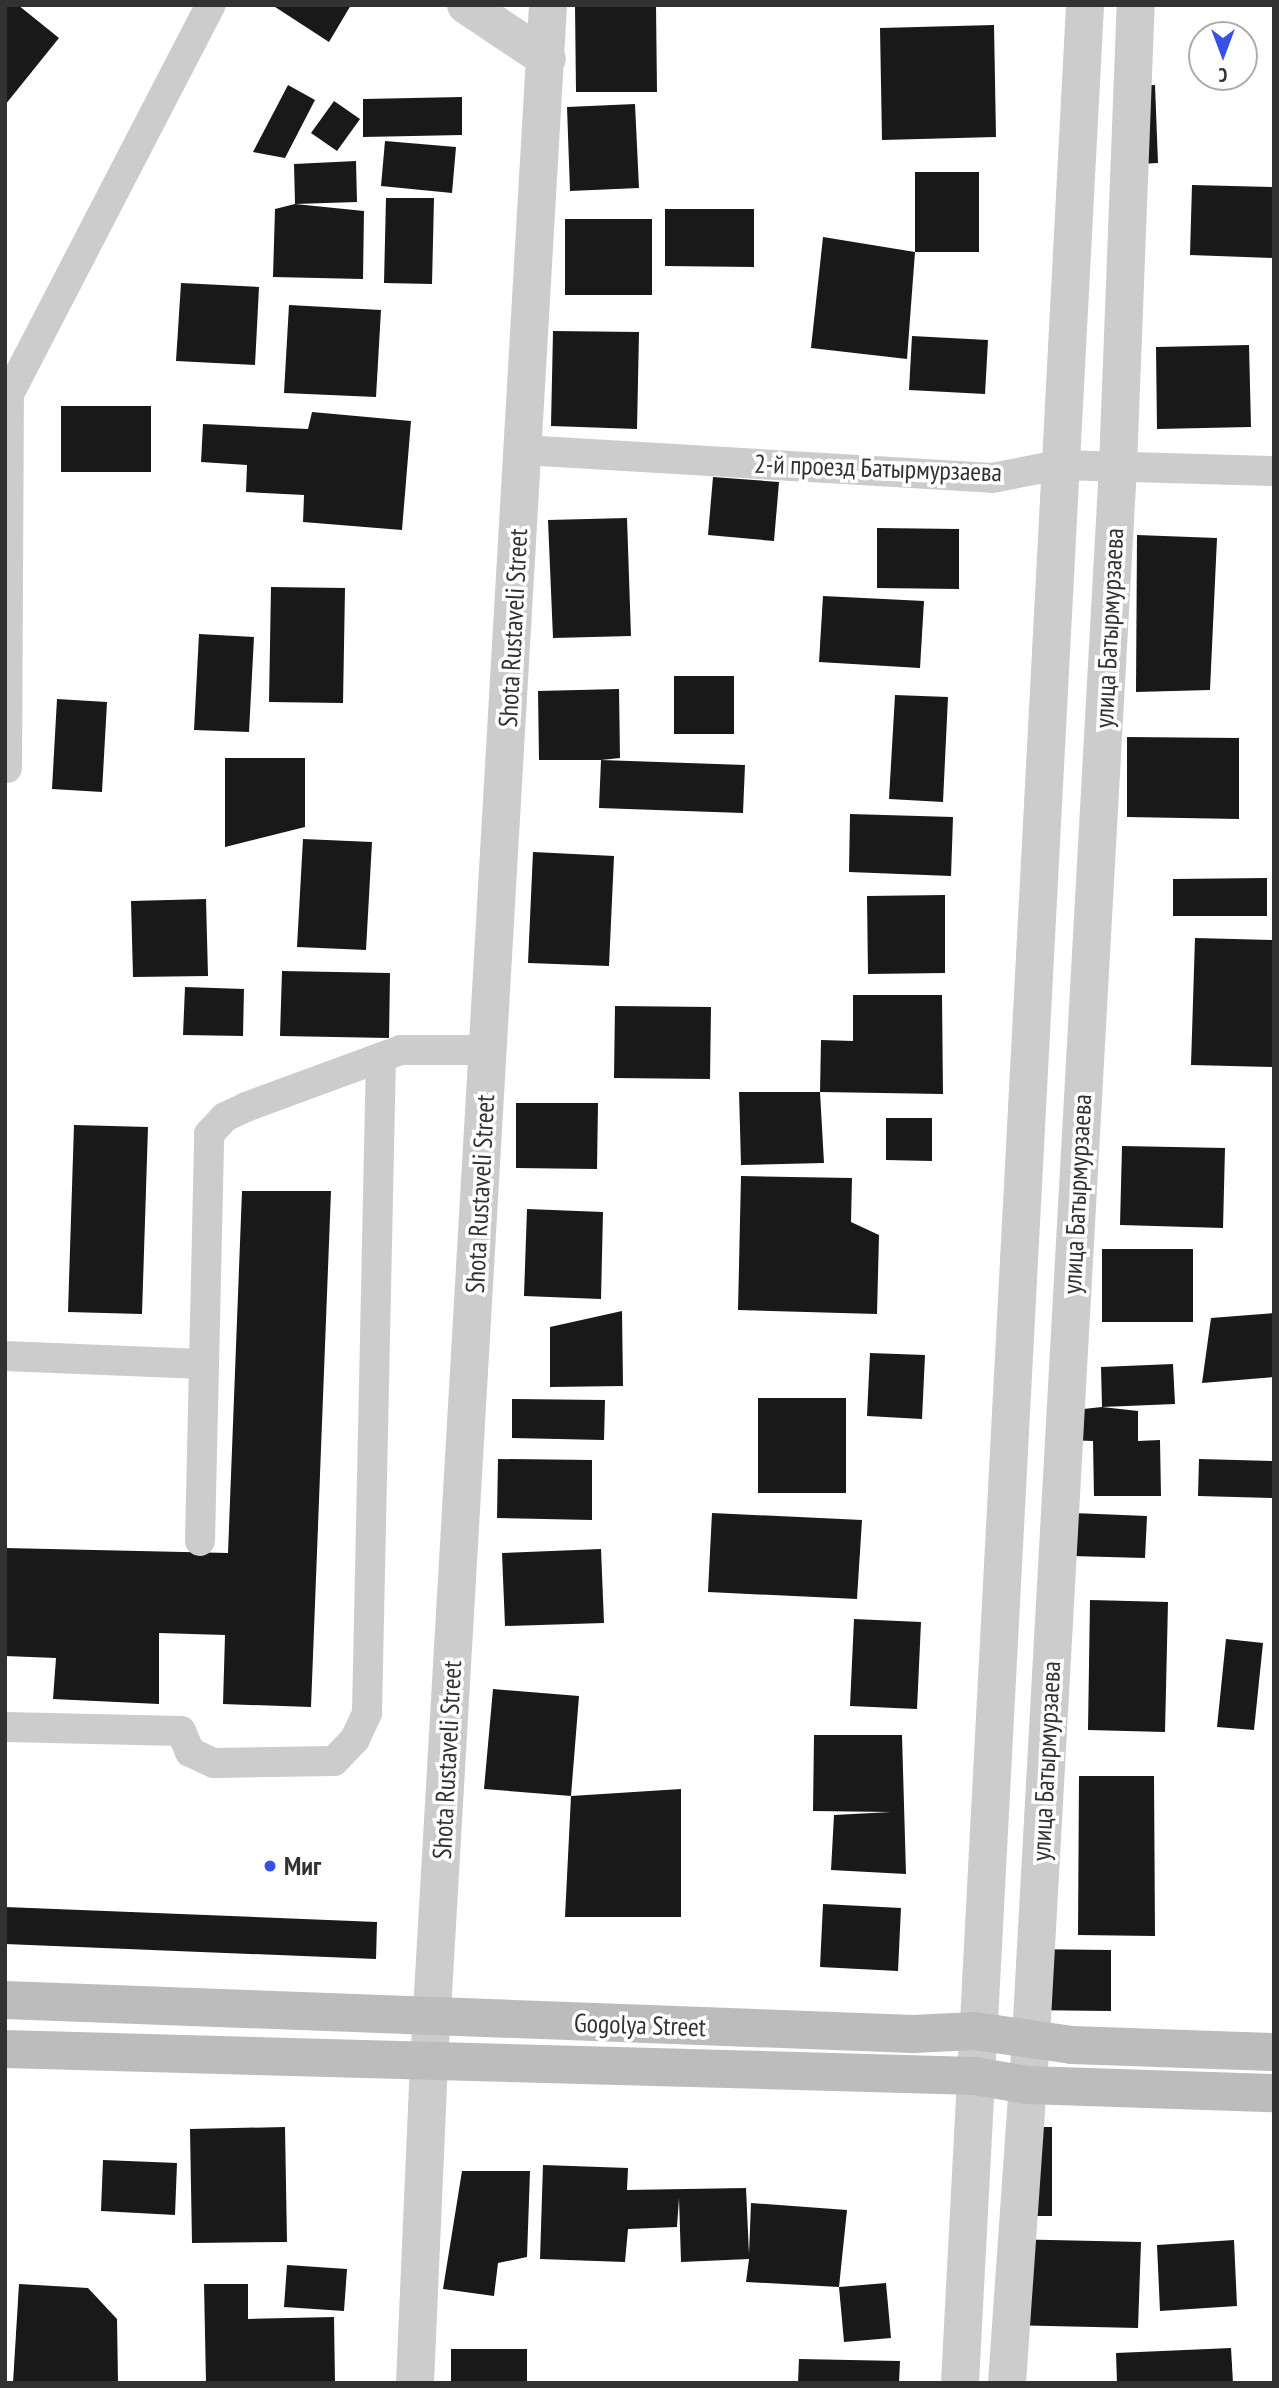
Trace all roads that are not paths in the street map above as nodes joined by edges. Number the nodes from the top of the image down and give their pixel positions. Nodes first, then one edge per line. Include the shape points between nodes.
1 (211, 5) edge
2 (466, 5) edge
3 (548, 5) edge
4 (1085, 5) edge
5 (1136, 5) edge
6 (547, 59) junction
7 (523, 450) junction
8 (1059, 465) junction
9 (1118, 466) junction
10 (1274, 471) edge
11 (7, 768) dead end
12 (488, 1050) junction
13 (381, 1058) junction
14 (5, 1356) edge
15 (202, 1364) junction
16 (200, 1541) dead end
17 (5, 1727) edge
18 (5, 2000) edge
19 (432, 2018) junction
20 (975, 2031) junction
21 (1031, 2037) junction
22 (5, 2049) edge
23 (1274, 2052) edge
24 (429, 2063) junction
25 (975, 2076) junction
26 (1027, 2085) junction
27 (1274, 2093) edge
28 (415, 2383) edge
29 (960, 2383) edge
30 (1007, 2383) edge

1 - 11 lane via 9,394
2 - 6 street
3 - 6 street, Shota Rustaveli Street
4 - 8 street
5 - 9 street, улица Батырмурзаева
6 - 7 street, Shota Rustaveli Street
7 - 8 lane, 2-й проезд Батырмурзаева via 992,478
7 - 12 street, Shota Rustaveli Street
8 - 9 lane, 2-й проезд Батырмурзаева
8 - 20 street
9 - 10 lane, 2-й проезд Батырмурзаева
9 - 21 street, улица Батырмурзаева
12 - 13 lane via 401,1050
12 - 19 street, Shota Rustaveli Street
13 - 15 lane via 246,1107 225,1117 209,1134
13 - 17 lane via 367,1713 355,1739 334,1761 214,1763 190,1752 181,1731
14 - 15 lane
15 - 16 lane
18 - 19 street, Gogolya Street
19 - 20 street, Gogolya Street via 913,2034
19 - 24 street, Shota Rustaveli Street
20 - 21 street, Gogolya Street
20 - 25 street
21 - 23 street, Gogolya Street via 1072,2045
21 - 26 street, улица Батырмурзаева
22 - 24 street, Gogolya Street
24 - 25 street, Gogolya Street
24 - 28 street, Shota Rustaveli Street
25 - 26 street, Gogolya Street
25 - 29 street
26 - 27 street, Gogolya Street
26 - 30 street, улица Батырмурзаева

